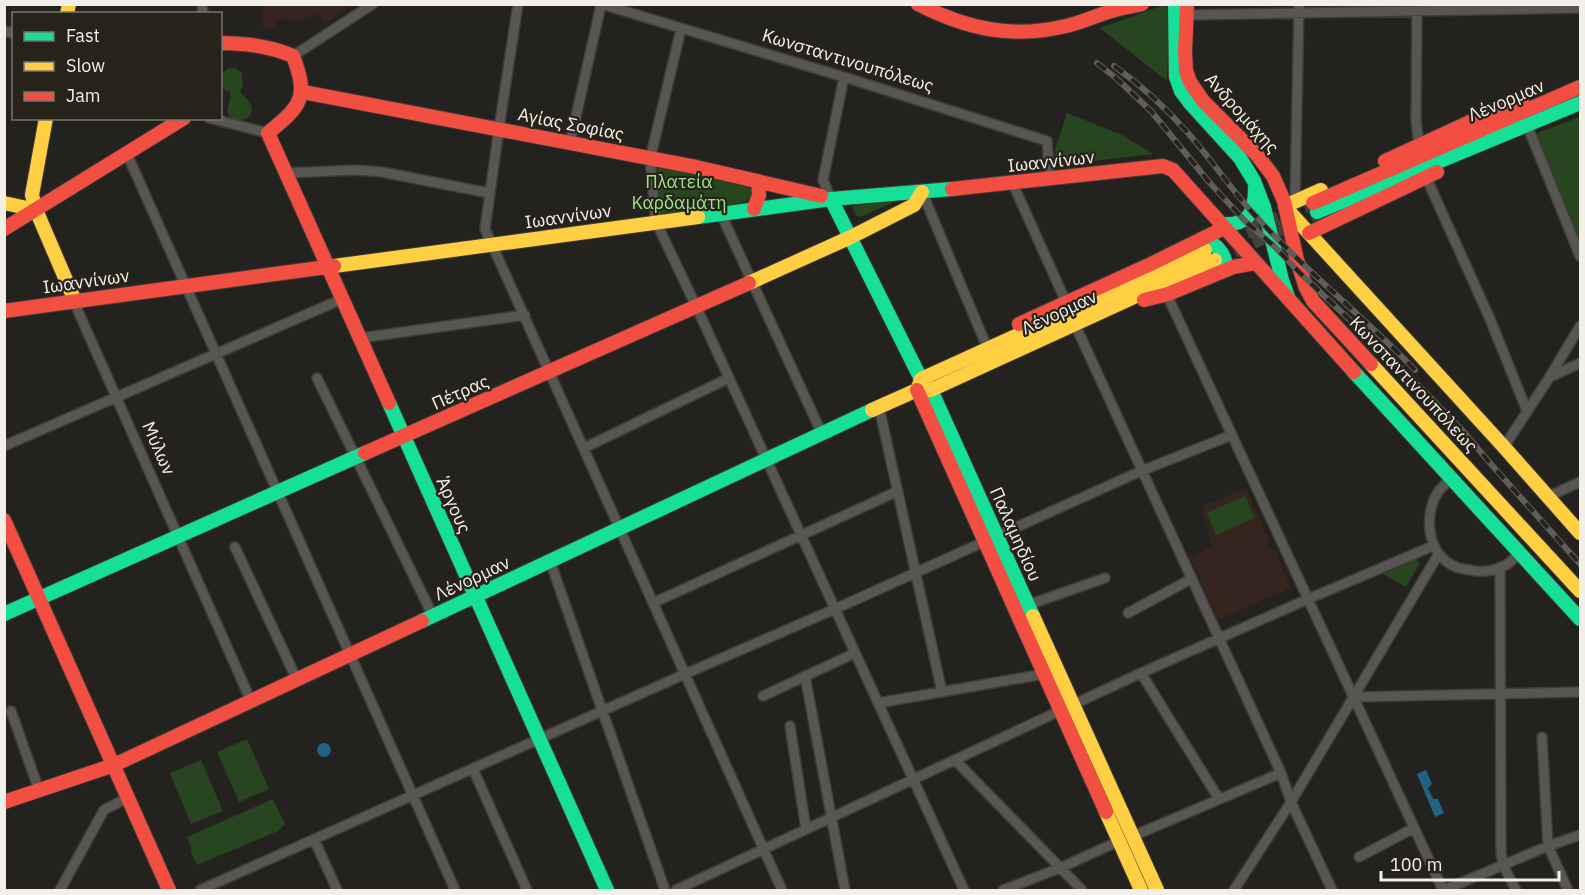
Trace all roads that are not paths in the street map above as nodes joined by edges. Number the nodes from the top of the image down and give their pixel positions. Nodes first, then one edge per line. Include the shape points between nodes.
1 (372, 4) edge
2 (518, 4) edge
3 (918, 4) edge
4 (1142, 4) edge
5 (1175, 4) edge
6 (601, 5) edge
7 (1120, 7) edge
8 (1374, 8) edge
9 (1581, 8) edge
10 (1299, 9) edge
11 (1422, 9) edge
12 (1187, 10) edge
13 (681, 29) junction
14 (222, 43) edge
15 (293, 56) junction
16 (843, 77) junction
17 (1581, 87) edge
18 (303, 92) junction
19 (1581, 103) edge
20 (1539, 105) junction
21 (46, 120) edge
22 (181, 120) edge
23 (217, 120) edge
24 (1527, 125) junction
25 (499, 128) junction
26 (268, 133) junction
27 (570, 143) junction
28 (1419, 146) junction
29 (127, 154) junction
30 (650, 159) junction
31 (286, 173) junction
32 (1426, 177) junction
33 (1050, 180) junction
34 (758, 181) junction
35 (1254, 181) junction
36 (1012, 182) junction
37 (922, 192) junction
38 (489, 193) junction
39 (831, 199) junction
40 (4, 203) edge
41 (1290, 204) junction
42 (754, 209) junction
43 (36, 210) junction
44 (721, 214) junction
45 (656, 222) junction
46 (1222, 226) junction
47 (4, 229) edge
48 (1308, 233) junction
49 (851, 237) junction
50 (493, 244) junction
51 (1208, 249) junction
52 (1581, 256) edge
53 (1255, 263) junction
54 (328, 267) junction
55 (1226, 270) junction
56 (751, 282) junction
57 (187, 286) junction
58 (1167, 295) junction
59 (342, 299) junction
60 (75, 301) junction
61 (1066, 302) junction
62 (1292, 304) junction
63 (696, 306) junction
64 (4, 311) edge
65 (525, 315) junction
66 (1581, 326) edge
67 (1078, 331) junction
68 (360, 338) junction
69 (984, 340) junction
70 (216, 354) junction
71 (973, 355) junction
72 (993, 362) junction
73 (1581, 363) edge
74 (550, 371) junction
75 (317, 378) dead end
76 (729, 378) junction
77 (1549, 378) junction
78 (919, 384) junction
79 (932, 390) junction
80 (117, 397) junction
81 (879, 407) junction
82 (1527, 411) junction
83 (822, 434) junction
84 (1232, 435) junction
85 (404, 436) junction
86 (4, 446) edge
87 (1504, 447) junction
88 (584, 448) junction
89 (356, 458) junction
90 (767, 460) junction
91 (1142, 471) junction
92 (1451, 478) junction
93 (1581, 482) edge
94 (898, 491) junction
95 (278, 492) junction
96 (1547, 496) junction
97 (6, 528) edge
98 (620, 528) junction
99 (1581, 533) edge
100 (801, 535) junction
101 (178, 537) junction
102 (991, 538) junction
103 (235, 547) dead end
104 (1436, 550) junction
105 (1520, 553) junction
106 (550, 561) junction
107 (1500, 567) junction
108 (916, 572) junction
109 (1105, 578) dead end
110 (1191, 579) junction
111 (1581, 591) edge
112 (475, 596) junction
113 (39, 598) junction
114 (1308, 599) junction
115 (653, 603) junction
116 (1029, 605) junction
117 (835, 609) junction
118 (1128, 613) dead end
119 (4, 614) edge
120 (432, 616) junction
121 (1581, 619) edge
122 (1218, 638) junction
123 (855, 654) junction
124 (350, 655) junction
125 (1141, 673) junction
126 (685, 674) junction
127 (1044, 674) junction
128 (805, 676) junction
129 (297, 680) junction
130 (942, 692) junction
131 (1581, 692) edge
132 (1500, 693) junction
133 (763, 696) dead end
134 (1354, 697) junction
135 (251, 701) junction
136 (878, 703) junction
137 (1067, 707) junction
138 (10, 711) dead end
139 (603, 711) junction
140 (790, 726) dead end
141 (1542, 737) dead end
142 (539, 739) junction
143 (955, 760) junction
144 (114, 765) junction
145 (472, 769) junction
146 (1281, 773) junction
147 (913, 780) junction
148 (39, 790) junction
149 (413, 795) junction
150 (127, 798) junction
151 (1219, 799) junction
152 (1291, 801) junction
153 (4, 802) edge
154 (832, 817) junction
155 (1414, 828) junction
156 (806, 829) junction
157 (1581, 835) edge
158 (1133, 836) junction
159 (314, 839) junction
160 (1119, 841) junction
161 (1548, 846) junction
162 (763, 849) junction
163 (1359, 857) dead end
164 (1503, 865) junction
165 (1060, 868) junction
166 (1009, 889) edge
167 (60, 891) edge
168 (169, 891) edge
169 (200, 891) edge
170 (337, 891) edge
171 (455, 891) edge
172 (527, 891) edge
173 (607, 891) edge
174 (665, 891) edge
175 (676, 891) edge
176 (782, 891) edge
177 (845, 891) edge
178 (964, 891) edge
179 (1082, 891) edge
180 (1141, 891) edge
181 (1158, 891) edge
182 (1234, 891) edge
183 (1332, 891) edge
184 (1444, 891) edge
185 (1516, 891) edge
186 (1568, 891) edge

1 - 15 street
2 - 25 street
3 - 7 street via 960,24 1008,33 1064,27
4 - 7 street
5 - 35 street, Ανδρομάχης via 1176,77 1181,91 1240,158
6 - 13 street, Κωνσταντινουπόλεως
6 - 27 street
8 - 10 street
8 - 11 street
9 - 11 street
10 - 12 street
10 - 41 street
11 - 28 street via 1416,121
12 - 41 street, Ανδρομάχης via 1187,75 1191,86 1266,166
13 - 16 street, Κωνσταντινουπόλεως
13 - 30 street
14 - 15 street via 265,46
15 - 18 street
16 - 33 street, Κωνσταντινουπόλεως via 1047,141
16 - 39 street via 823,180
17 - 20 street, Λένορμαν
18 - 25 street, Αγίας Σοφίας
18 - 26 street via 295,110
19 - 24 street, Λένορμαν
20 - 24 street, Λένορμαν via 1315,207
20 - 28 street via 1498,110
21 - 43 street via 32,195
22 - 29 street
23 - 26 street
24 - 32 street
24 - 52 street
25 - 27 street, Αγίας Σοφίας
25 - 38 street
26 - 31 street, Άργους
27 - 30 street, Αγίας Σοφίας
28 - 41 street
29 - 43 street
29 - 57 street
30 - 34 street, Αγίας Σοφίας
30 - 45 street
31 - 38 street via 382,172
31 - 54 street, Άργους
32 - 48 street
32 - 82 street
33 - 36 street, Ιωαννίνων
33 - 46 street, Ιωαννίνων via 1163,166 1173,171
34 - 39 street, Αγίας Σοφίας
34 - 42 street via 759,200
35 - 46 street via 1254,204 1249,217 1240,224
35 - 62 street, Κωνσταντινουπόλεως
36 - 37 street, Ιωαννίνων
36 - 61 street
37 - 39 street, Ιωαννίνων
37 - 49 street, Πέτρας via 914,205
37 - 69 street
38 - 50 street via 485,229
39 - 42 street, Ιωαννίνων
39 - 49 street, Παλαμηδίου
40 - 43 street
41 - 48 street, Κωνσταντινουπόλεως
41 - 111 street, Κωνσταντινουπόλεως via 1301,274 1313,301
42 - 44 street, Ιωαννίνων
43 - 47 street
43 - 60 street, Μύλων
44 - 45 street, Ιωαννίνων
44 - 56 street
45 - 50 street, Ιωαννίνων
45 - 63 street
46 - 51 street
46 - 53 street, Κωνσταντινουπόλεως
48 - 87 street, Κωνσταντινουπόλεως
49 - 56 street, Πέτρας
49 - 78 street, Παλαμηδίου
50 - 54 street, Ιωαννίνων
50 - 65 street
51 - 55 street via 1214,244 1226,259
51 - 61 street via 1151,264
51 - 71 street, Λένορμαν
51 - 72 street, Λένορμαν
53 - 55 street
53 - 62 street, Κωνσταντινουπόλεως
54 - 57 street, Ιωαννίνων
54 - 59 street, Άργους
55 - 58 street
56 - 63 street, Πέτρας
56 - 83 street
57 - 60 street, Ιωαννίνων
57 - 70 street
58 - 67 street via 1154,296
58 - 84 street
59 - 68 street, Άργους
59 - 70 street
60 - 64 street, Ιωαννίνων
60 - 80 street, Μύλων
61 - 69 street
62 - 92 street, Κωνσταντινουπόλεως
63 - 74 street, Πέτρας
63 - 76 street
65 - 68 street
65 - 74 street
66 - 77 street
67 - 72 street via 1009,362
67 - 91 street
68 - 85 street, Άργους
69 - 71 street, Λένορμαν
70 - 80 street
70 - 95 street
71 - 78 street, Λένορμαν
72 - 79 street, Λένορμαν
73 - 77 street
74 - 85 street, Πέτρας
74 - 88 street
75 - 89 street
76 - 88 street
76 - 90 street
77 - 82 street
78 - 79 street, Λένορμαν
78 - 81 street, Λένορμαν
78 - 102 street, Παλαμηδίου
79 - 102 street, Παλαμηδίου
80 - 86 street
80 - 101 street, Μύλων
81 - 83 street, Λένορμαν
81 - 94 street
82 - 87 street
83 - 90 street, Λένορμαν
84 - 91 street
84 - 114 street
85 - 89 street, Πέτρας
85 - 112 street, Άργους
87 - 96 street, Κωνσταντινουπόλεως
88 - 98 street
89 - 95 street, Πέτρας
89 - 120 street
90 - 98 street, Λένορμαν
90 - 100 street
91 - 102 street
91 - 110 street
92 - 104 street via 1431,507 1428,526
92 - 105 street, Κωνσταντινουπόλεως
93 - 96 street
94 - 100 street
94 - 108 street
95 - 101 street, Πέτρας
95 - 124 street
96 - 99 street, Κωνσταντινουπόλεως
97 - 113 street
98 - 106 street, Λένορμαν
98 - 115 street
100 - 115 street
100 - 117 street
101 - 113 street, Πέτρας
101 - 135 street, Μύλων
102 - 108 street
102 - 116 street, Παλαμηδίου
102 - 127 street, Παλαμηδίου
103 - 129 street
104 - 107 street via 1455,567 1474,571
104 - 114 street
104 - 134 street
105 - 107 street
105 - 121 street, Κωνσταντινουπόλεως
106 - 112 street, Λένορμαν
106 - 139 street
107 - 132 street
108 - 117 street
108 - 130 street
109 - 116 street
110 - 118 street
110 - 122 street
112 - 120 street, Λένορμαν
112 - 142 street, Άργους
113 - 119 street, Πέτρας
113 - 144 street
114 - 122 street
114 - 134 street
115 - 126 street
116 - 137 street, Παλαμηδίου
117 - 123 street
117 - 126 street
120 - 124 street, Λένορμαν
122 - 125 street
122 - 146 street
123 - 128 street
123 - 136 street
124 - 129 street, Λένορμαν
124 - 149 street
125 - 137 street
125 - 151 street
126 - 139 street
126 - 162 street
127 - 130 street
127 - 137 street, Παλαμηδίου
128 - 133 street
128 - 154 street
129 - 135 street, Λένορμαν
130 - 136 street
131 - 132 street
132 - 134 street
132 - 164 street
134 - 152 street
134 - 155 street
135 - 144 street, Λένορμαν
136 - 147 street
137 - 143 street
137 - 158 street, Παλαμηδίου
137 - 160 street, Παλαμηδίου
138 - 148 street
139 - 142 street
139 - 174 street
140 - 156 street
141 - 161 street
142 - 145 street
142 - 173 street, Άργους
143 - 147 street
143 - 165 street
144 - 148 street, Λένορμαν
144 - 150 street
145 - 149 street
145 - 172 street
146 - 151 street
146 - 152 street
147 - 154 street
147 - 178 street
148 - 153 street, Λένορμαν
149 - 159 street
149 - 171 street
150 - 167 street via 104,810
150 - 168 street
151 - 158 street
152 - 182 street
152 - 183 street
154 - 156 street
154 - 177 street
155 - 163 street
155 - 184 street
156 - 162 street
157 - 161 street
158 - 181 street, Παλαμηδίου
159 - 169 street
159 - 170 street
160 - 165 street
160 - 180 street, Παλαμηδίου
161 - 164 street
161 - 186 street
162 - 175 street
162 - 176 street
164 - 184 street
164 - 185 street
165 - 166 street
165 - 179 street

